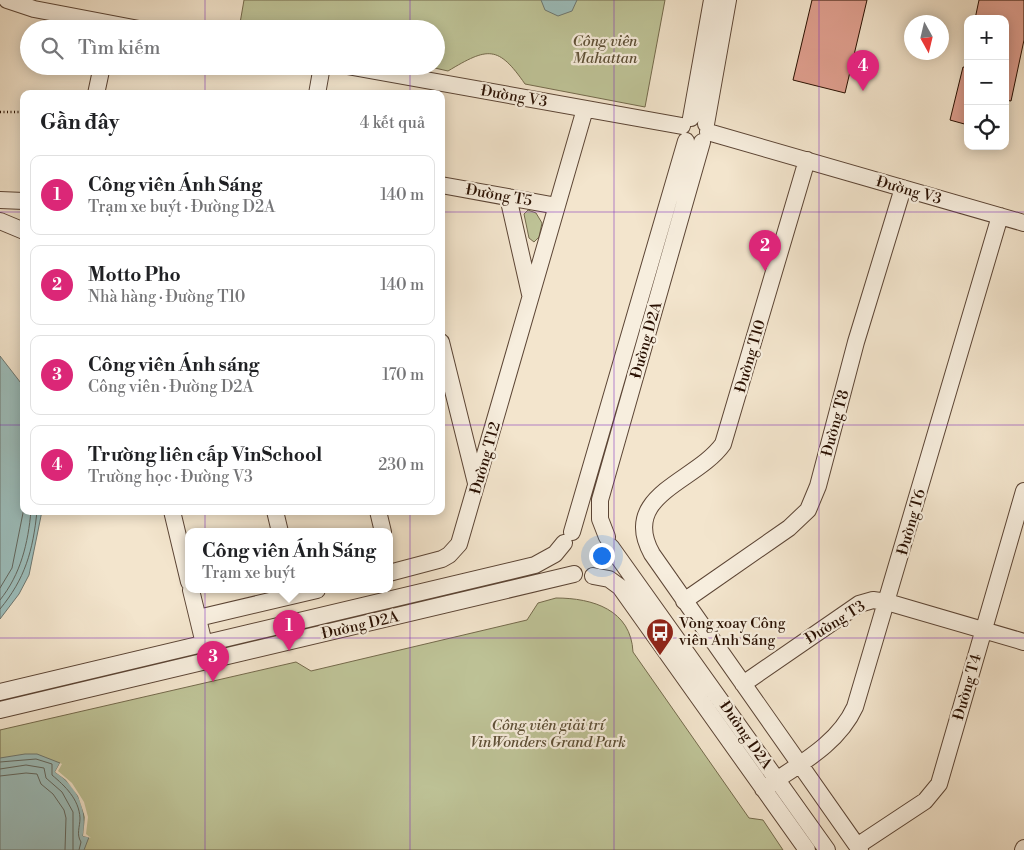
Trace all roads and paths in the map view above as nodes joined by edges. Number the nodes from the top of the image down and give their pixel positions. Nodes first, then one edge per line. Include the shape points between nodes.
1 (8, 0) edge
2 (712, 0) edge
3 (728, 0) edge
4 (83, 20) edge
5 (100, 75) edge
6 (320, 75) edge
7 (397, 75) edge
8 (97, 90) edge
9 (317, 90) edge
10 (585, 109) junction
11 (0, 112) edge
12 (20, 112) edge
13 (696, 131) junction
14 (807, 160) junction
15 (445, 186) edge
16 (903, 188) junction
17 (508, 197) junction
18 (0, 200) edge
19 (20, 201) edge
20 (557, 206) junction
21 (1000, 216) junction
22 (0, 221) edge
23 (1024, 223) edge
24 (20, 229) edge
25 (531, 296) junction
26 (445, 358) edge
27 (477, 486) junction
28 (1024, 491) edge
29 (173, 515) edge
30 (276, 515) edge
31 (379, 515) edge
32 (279, 528) edge
33 (382, 528) edge
34 (568, 537) junction
35 (609, 542) junction
36 (185, 565) edge
37 (393, 567) edge
38 (574, 574) junction
39 (594, 576) junction
40 (192, 593) edge
41 (290, 593) edge
42 (684, 601) junction
43 (887, 602) junction
44 (198, 618) junction
45 (984, 630) junction
46 (1024, 642) edge
47 (204, 645) junction
48 (208, 661) junction
49 (743, 684) junction
50 (0, 692) edge
51 (0, 710) edge
52 (800, 764) junction
53 (770, 784) junction
54 (859, 848) edge
55 (807, 850) edge
56 (827, 850) edge

1 - 4 street
2 - 13 street, Đường D2A
3 - 13 street, Đường D2A
5 - 8 street
6 - 9 street
7 - 10 street, Đường V3
10 - 13 street, Đường V3
10 - 20 street, Đường T12
11 - 12 path
13 - 14 street, Đường V3
13 - 34 street, Đường D2A
13 - 35 street, Đường D2A via 600,500 600,520
14 - 16 street, Đường V3
14 - 42 street, Đường T10 via 722,444 706,463 657,497 644,520 647,546
15 - 17 street, Đường T5
16 - 21 street, Đường V3
16 - 42 street, Đường T8 via 856,342 818,486 808,510 789,528
17 - 20 street, Đường T5
17 - 25 street, Đường T12
18 - 19 street
20 - 25 street, Đường T12
21 - 23 street, Đường V3
21 - 43 street, Đường T6
22 - 24 street
25 - 27 street, Đường T12
26 - 27 street
27 - 37 street, Đường T12 via 462,538 455,550 442,559
28 - 45 street, Đường T4
29 - 36 street
30 - 32 street
31 - 33 street
34 - 35 street via 581,528 592,528
34 - 38 street via 563,558
34 - 47 street, Đường D2A via 552,557 535,565
35 - 39 street via 609,564
35 - 53 street, Đường D2A
38 - 39 street
38 - 48 street, Đường D2A
39 - 53 street, Đường D2A via 620,587
40 - 44 street
41 - 44 street
42 - 49 street
43 - 45 street, Đường T3
43 - 49 street, Đường T3 via 873,600 859,604
43 - 52 street, Đường T6 via 860,696 849,719 834,739
44 - 47 street
45 - 46 street, Đường T3
45 - 54 street, Đường T4 via 936,791
47 - 48 street
47 - 50 street, Đường D2A
48 - 51 street, Đường D2A
49 - 52 street
52 - 53 street, Đường T6
52 - 54 street
53 - 55 street, Đường D2A
53 - 56 street, Đường D2A

